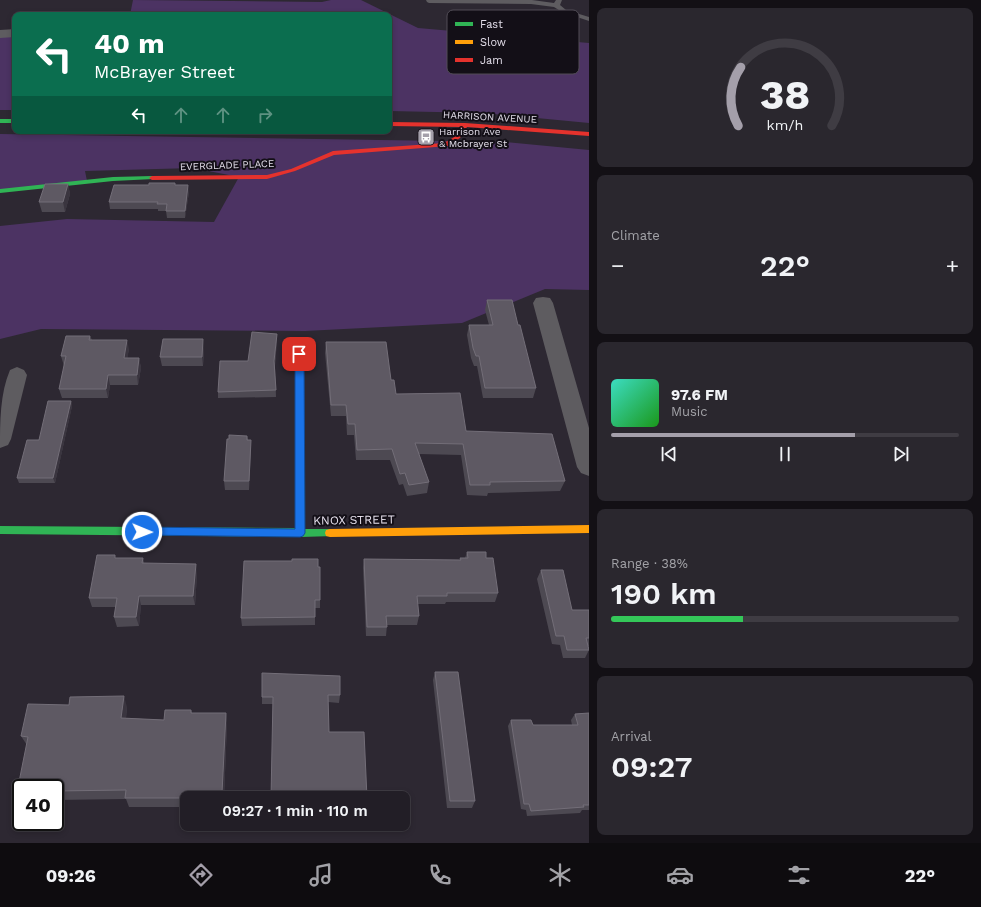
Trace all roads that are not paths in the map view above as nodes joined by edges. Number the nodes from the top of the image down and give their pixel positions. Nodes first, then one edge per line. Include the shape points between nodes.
1 (429, 2) dead end
2 (557, 2) edge
3 (563, 10) edge
4 (579, 16) edge
5 (589, 19) edge
6 (12, 33) edge
7 (0, 34) edge
8 (0, 121) edge
9 (12, 121) edge
10 (392, 124) edge
11 (465, 125) junction
12 (589, 134) edge
13 (0, 191) edge
14 (543, 303) dead end
15 (299, 354) dead end
16 (17, 375) dead end
17 (0, 439) edge
18 (589, 467) edge
19 (589, 529) edge
20 (0, 530) edge
21 (300, 533) junction

1 - 2 lane
2 - 3 lane
4 - 5 lane
6 - 7 street
8 - 9 street
10 - 11 street, HARRISON AVENUE
11 - 12 street, HARRISON AVENUE
11 - 13 street, EVERGLADE PLACE via 458,139 446,145 333,153 322,155 282,174 267,177 113,179
14 - 18 street
15 - 21 street
16 - 17 street
19 - 21 street, KNOX STREET
20 - 21 street, KNOX STREET

